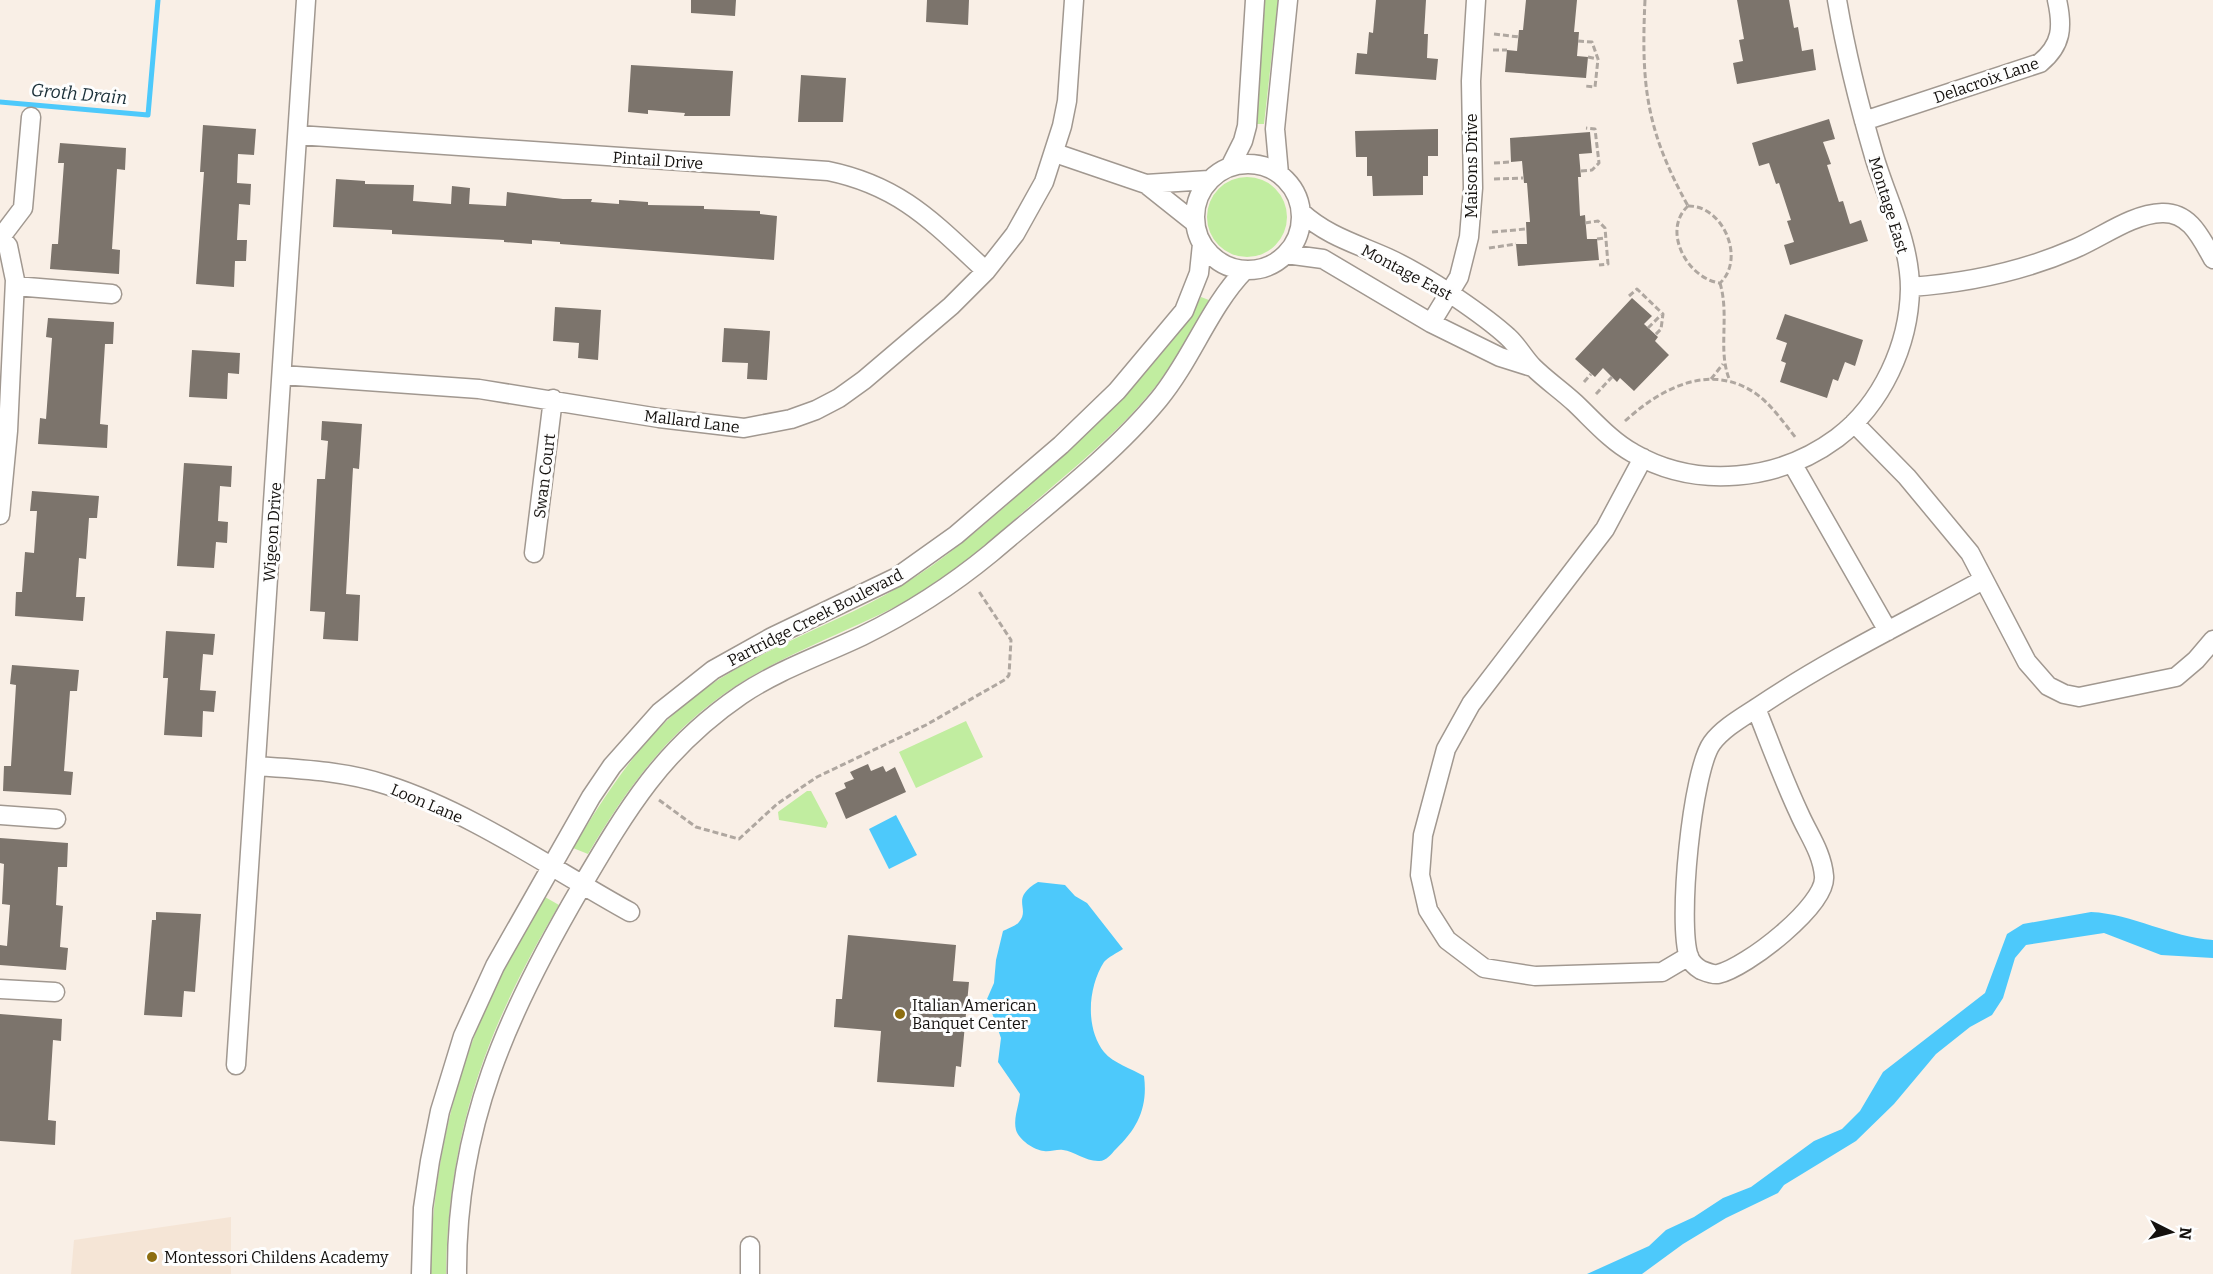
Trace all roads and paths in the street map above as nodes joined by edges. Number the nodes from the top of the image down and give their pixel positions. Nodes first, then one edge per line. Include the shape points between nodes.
1 (306, 0) edge
2 (1074, 0) edge
3 (1255, 0) edge
4 (1288, 0) edge
5 (1476, 0) edge
6 (1645, 0) edge
7 (1837, 0) edge
8 (2057, 0) edge
9 (1494, 34) dead end
10 (1518, 37) dead end
11 (1578, 41) dead end
12 (1493, 50) dead end
13 (1507, 50) dead end
14 (1588, 57) dead end
15 (1598, 59) junction
16 (1585, 86) dead end
17 (31, 117) dead end
18 (1864, 121) junction
19 (1586, 128) dead end
20 (298, 135) junction
21 (1055, 153) junction
22 (1592, 153) dead end
23 (1597, 153) junction
24 (1511, 162) dead end
25 (1494, 163) dead end
26 (1230, 166) junction
27 (1581, 171) dead end
28 (1279, 174) junction
29 (1523, 178) dead end
30 (1494, 179) dead end
31 (1209, 180) junction
32 (1146, 184) junction
33 (1688, 206) junction
34 (1301, 212) junction
35 (1195, 223) junction
36 (1585, 223) dead end
37 (1526, 229) dead end
38 (1492, 232) dead end
39 (0, 237) edge
40 (1606, 238) junction
41 (1598, 239) dead end
42 (1202, 244) junction
43 (1516, 244) dead end
44 (1489, 248) dead end
45 (1286, 254) junction
46 (2213, 259) edge
47 (1599, 265) dead end
48 (1245, 270) junction
49 (986, 271) junction
50 (1720, 283) junction
51 (15, 286) junction
52 (1910, 287) junction
53 (1450, 293) junction
54 (112, 294) dead end
55 (1629, 296) dead end
56 (1663, 314) junction
57 (1431, 323) junction
58 (1648, 328) dead end
59 (1655, 335) dead end
60 (1723, 364) junction
61 (1532, 367) junction
62 (1592, 374) dead end
63 (282, 375) junction
64 (1612, 377) dead end
65 (1710, 379) junction
66 (1730, 381) junction
67 (1584, 382) dead end
68 (1596, 394) dead end
69 (553, 399) junction
70 (1625, 421) dead end
71 (1854, 423) junction
72 (4, 430) edge
73 (1796, 438) dead end
74 (1643, 458) junction
75 (1792, 463) junction
76 (0, 515) edge
77 (534, 553) dead end
78 (1983, 580) junction
79 (978, 590) dead end
80 (1888, 632) junction
81 (2213, 640) edge
82 (1756, 708) junction
83 (256, 766) junction
84 (659, 800) dead end
85 (0, 815) edge
86 (56, 819) dead end
87 (550, 867) junction
88 (582, 886) junction
89 (630, 912) dead end
90 (1689, 956) junction
91 (0, 988) edge
92 (55, 992) dead end
93 (236, 1065) dead end
94 (750, 1246) dead end
95 (421, 1274) edge
96 (457, 1274) edge
97 (750, 1274) edge

1 - 20 street, Wigeon Drive
2 - 21 street, Mallard Lane via 1067,101
3 - 26 street via 1246,126
4 - 28 street via 1275,129
5 - 53 street, Maisons Drive via 1471,81 1472,214 1465,258
6 - 33 path via 1644,67 1651,123 1668,169
7 - 18 street, Montage East
8 - 18 street, Delacroix Lane via 2060,37 2053,52 2040,63
9 - 10 path
11 - 15 path via 1592,42
12 - 13 path
14 - 15 path
15 - 16 path via 1595,87
17 - 39 street via 23,208
18 - 52 street, Montage East via 1901,234
19 - 23 path via 1595,129
20 - 49 street, Pintail Drive via 828,171 892,192 932,221
20 - 63 street, Wigeon Drive
21 - 32 street
21 - 49 street, Mallard Lane via 1025,217
22 - 23 path
23 - 27 path via 1599,163 1592,170
24 - 25 path
26 - 28 street via 1256,164
26 - 31 street
28 - 34 street via 1294,190
29 - 30 path
31 - 32 street
31 - 35 street via 1197,201
32 - 35 street
33 - 50 path via 1679,227 1682,252 1695,273
33 - 50 path via 1718,220 1728,239 1730,268
34 - 45 street via 1298,235
34 - 53 street, Montage East via 1323,230 1391,260
35 - 42 street
36 - 40 path via 1598,221 1605,228
37 - 38 path
39 - 51 street via 12,259
40 - 41 path
40 - 47 path via 1608,264
42 - 48 street via 1225,265
42 - 87 street, Partridge Creek Boulevard via 1199,273 1184,311 1091,418 927,557 871,590 741,652 691,686 660,712 612,766
43 - 44 path
45 - 48 street via 1268,267
45 - 57 street, Montage East via 1323,259
46 - 52 street via 2196,229 2187,221 2162,213 2141,217 2022,270 1951,284
48 - 88 street via 1227,291 1159,399 1106,454 938,594 894,620 745,692 694,731 641,790
49 - 69 street, Mallard Lane via 864,380 839,398 791,419 744,428
50 - 60 path via 1726,310
51 - 54 street
51 - 72 street
52 - 71 street, Montage East via 1902,340 1893,365
53 - 57 street, Maisons Drive
53 - 61 street, Montage East via 1510,338
55 - 56 path via 1637,289
56 - 58 path
56 - 59 path via 1661,329
57 - 61 street, Montage East via 1500,357
60 - 65 path
60 - 66 path
61 - 74 street, Montage East via 1612,438
62 - 67 path
63 - 69 street, Mallard Lane via 479,389
63 - 83 street, Wigeon Drive
64 - 68 path
65 - 66 path
65 - 70 path via 1661,392
66 - 73 path via 1767,403
69 - 77 street, Swan Court
71 - 75 street, Montage East via 1828,444
71 - 78 street via 1907,477 1970,553
72 - 76 street
74 - 75 street, Montage East via 1688,473 1719,476 1746,476
74 - 90 street via 1605,529 1471,704 1446,749 1422,835 1420,874 1428,910 1446,940 1484,968 1535,976 1662,972
75 - 80 street
78 - 80 street
78 - 81 street via 2027,662 2048,686 2064,694 2079,697 2176,677
79 - 84 path via 1011,640 1006,680 926,725 818,777 777,804 739,839 696,827
80 - 82 street
82 - 90 street via 1712,743 1701,769 1688,857
82 - 90 street via 1819,852 1825,878 1815,900 1789,928 1741,963 1718,974 1708,973 1699,969
83 - 87 street, Loon Lane via 332,772 386,785 450,812
83 - 93 street, Wigeon Drive
85 - 86 street
87 - 88 street, Loon Lane
87 - 95 street, Partridge Creek Boulevard via 482,993 450,1072 423,1209
88 - 89 street, Loon Lane
88 - 96 street via 520,998 483,1092 463,1186
91 - 92 street
94 - 97 street

